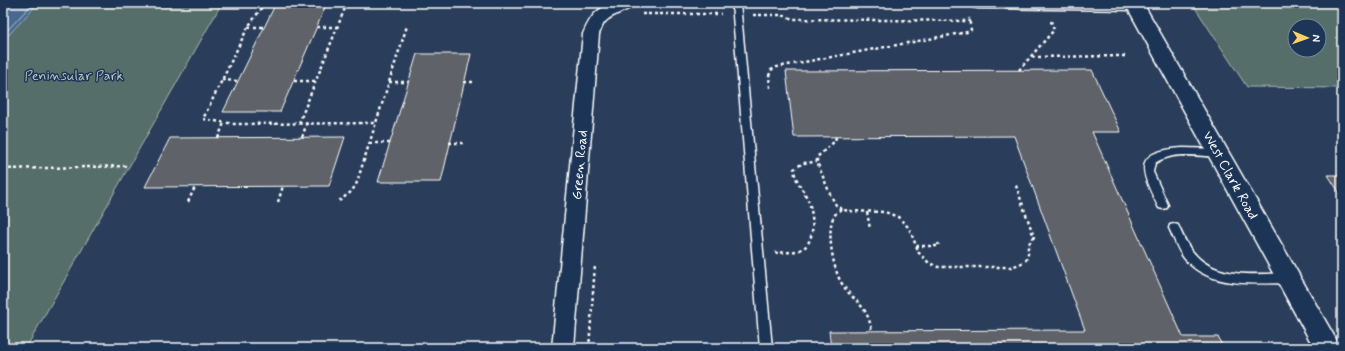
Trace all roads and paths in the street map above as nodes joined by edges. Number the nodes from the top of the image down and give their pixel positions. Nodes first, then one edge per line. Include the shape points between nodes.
1 (266, 3) edge
2 (347, 3) edge
3 (736, 3) edge
4 (978, 3) edge
5 (984, 3) edge
6 (1135, 4) edge
7 (634, 9) edge
8 (726, 14) dead end
9 (747, 14) dead end
10 (968, 17) dead end
11 (1049, 17) dead end
12 (970, 21) junction
13 (407, 26) dead end
14 (248, 27) junction
15 (264, 27) dead end
16 (316, 27) dead end
17 (337, 27) junction
18 (1127, 56) dead end
19 (1032, 57) junction
20 (1019, 70) dead end
21 (222, 80) junction
22 (238, 81) dead end
23 (294, 81) dead end
24 (316, 81) junction
25 (389, 82) junction
26 (408, 82) dead end
27 (464, 82) dead end
28 (475, 82) dead end
29 (770, 88) dead end
30 (224, 123) junction
31 (299, 123) junction
32 (307, 123) junction
33 (376, 123) junction
34 (836, 136) dead end
35 (302, 137) dead end
36 (218, 138) dead end
37 (369, 143) junction
38 (390, 143) dead end
39 (449, 143) dead end
40 (463, 143) dead end
41 (1219, 153) junction
42 (817, 162) junction
43 (128, 166) dead end
44 (3, 168) edge
45 (1015, 183) dead end
46 (283, 186) dead end
47 (195, 187) dead end
48 (339, 201) dead end
49 (188, 202) dead end
50 (278, 202) dead end
51 (1163, 204) dead end
52 (841, 209) junction
53 (867, 212) junction
54 (1174, 228) dead end
55 (870, 229) dead end
56 (938, 243) dead end
57 (916, 246) junction
58 (782, 252) dead end
59 (595, 262) dead end
60 (1289, 278) junction
61 (872, 331) dead end
62 (563, 348) edge
63 (589, 348) edge
64 (766, 348) edge
65 (1328, 348) edge

1 - 14 path
2 - 17 path
3 - 64 lane
4 - 5 street
5 - 6 street
6 - 41 street, West Clark Road
7 - 8 path
7 - 62 street, Green Road via 612,9 598,19 590,34
9 - 12 path via 782,15 793,19
10 - 12 path
11 - 19 path via 1054,30
12 - 29 path via 971,30 967,32 777,67 771,70
13 - 25 path
14 - 15 path
14 - 21 path
16 - 17 path
17 - 24 path
18 - 19 path
19 - 20 path
21 - 22 path
21 - 30 path via 203,119
23 - 24 path
24 - 31 path
25 - 26 path
25 - 33 path
27 - 28 path
30 - 31 path
30 - 36 path
31 - 32 path
32 - 33 path
32 - 35 path
33 - 37 path
34 - 42 path via 835,141 817,157
37 - 38 path
37 - 48 path via 356,185
39 - 40 path
41 - 51 lane via 1169,153 1157,156 1150,162 1148,172
41 - 60 street, West Clark Road
42 - 52 path via 835,203
42 - 58 path via 803,163 794,169 813,215 809,242 804,247
43 - 44 path
45 - 57 path via 1034,237 1028,245 1029,254 1021,265 938,267 928,265 922,260
46 - 50 path
47 - 49 path
52 - 53 path
52 - 61 path via 834,216 831,234 836,271 840,282 864,306 870,317
53 - 55 path
53 - 57 path via 896,215 914,234
54 - 60 lane via 1191,258 1208,270 1226,277
56 - 57 path via 939,246
59 - 63 path
60 - 65 street, West Clark Road

